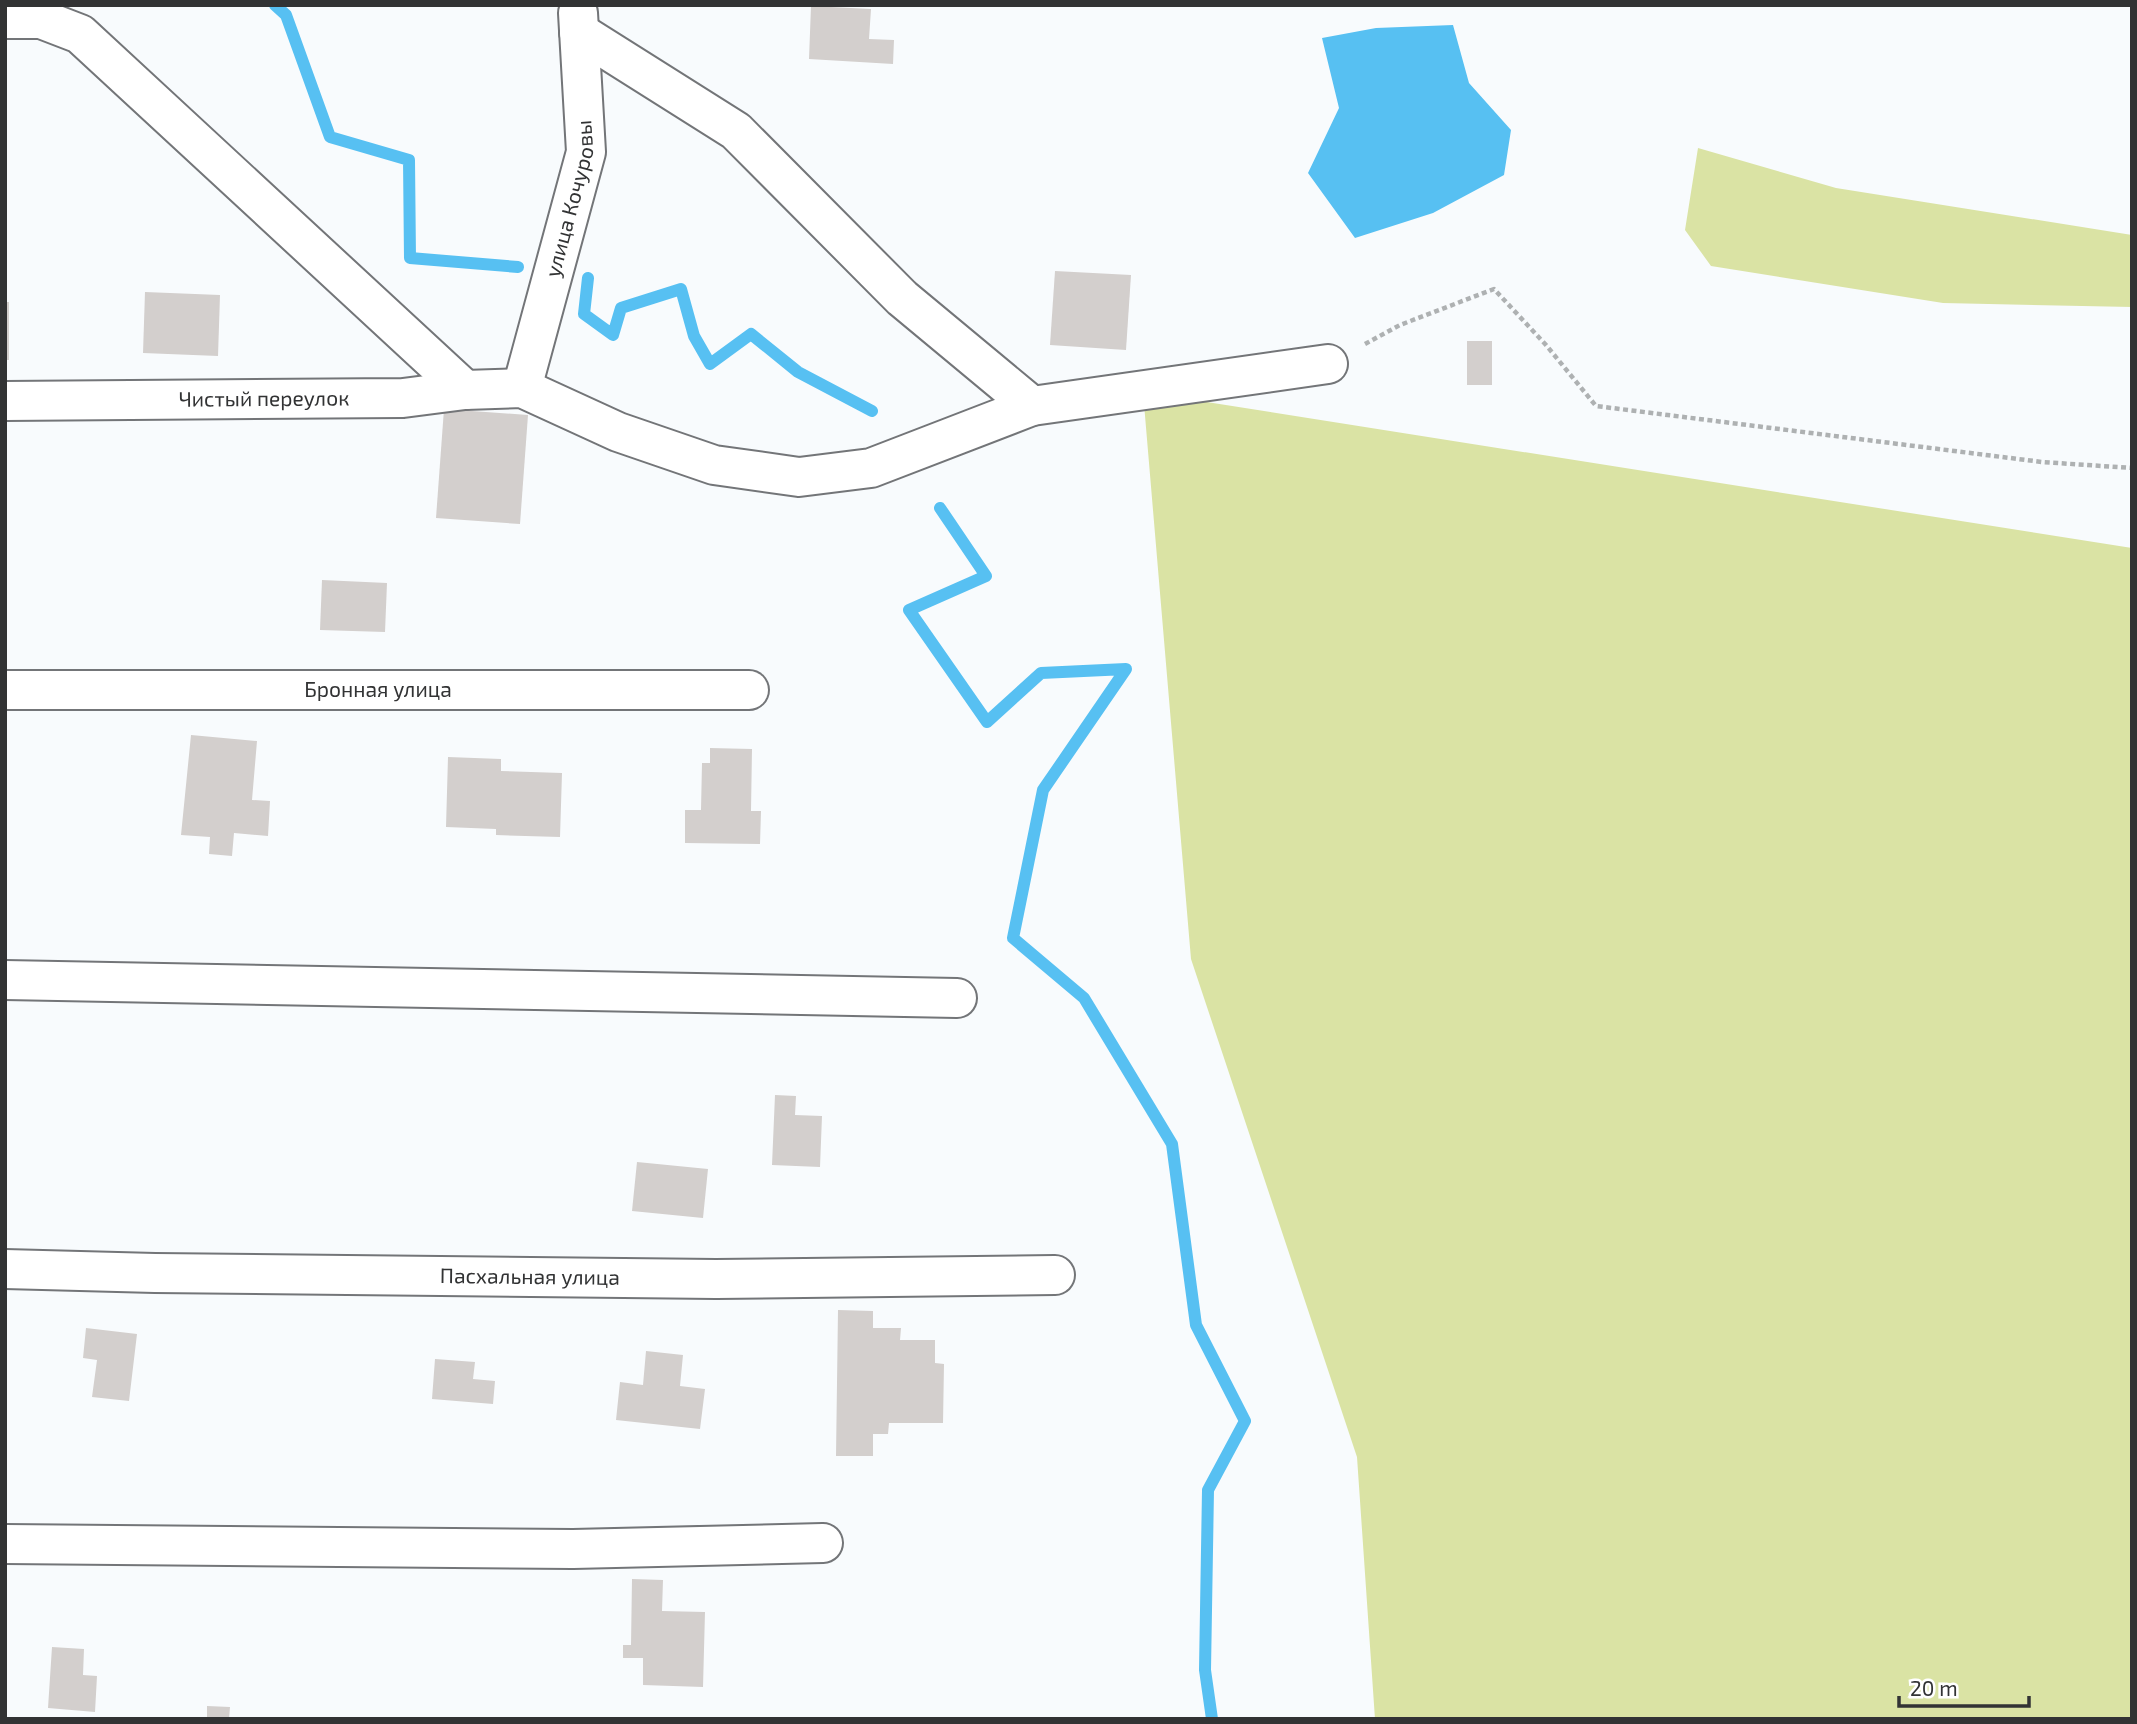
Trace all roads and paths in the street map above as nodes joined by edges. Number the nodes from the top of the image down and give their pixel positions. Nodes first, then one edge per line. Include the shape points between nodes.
1 (5, 19) edge
2 (579, 19) edge
3 (1328, 364) joint
4 (522, 387) junction
5 (465, 390) junction
6 (5, 401) edge
7 (1032, 406) junction
8 (2132, 468) edge
9 (5, 690) edge
10 (749, 690) dead end
11 (5, 980) edge
12 (957, 998) dead end
13 (5, 1269) edge
14 (1055, 1275) dead end
15 (823, 1543) dead end
16 (5, 1544) edge

1 - 5 street via 41,19 80,34
2 - 4 street, улица Кочуровы via 586,152
2 - 7 street via 736,131 902,298
3 - 7 street
3 - 8 path via 1400,325 1494,289 1596,406 2042,462
4 - 5 street, Чистый переулок
4 - 7 street via 618,432 714,465 799,477 871,468
5 - 6 street, Чистый переулок via 403,398
9 - 10 street, Бронная улица
11 - 12 street
13 - 14 street, Пасхальная улица via 716,1279
15 - 16 street via 573,1549

